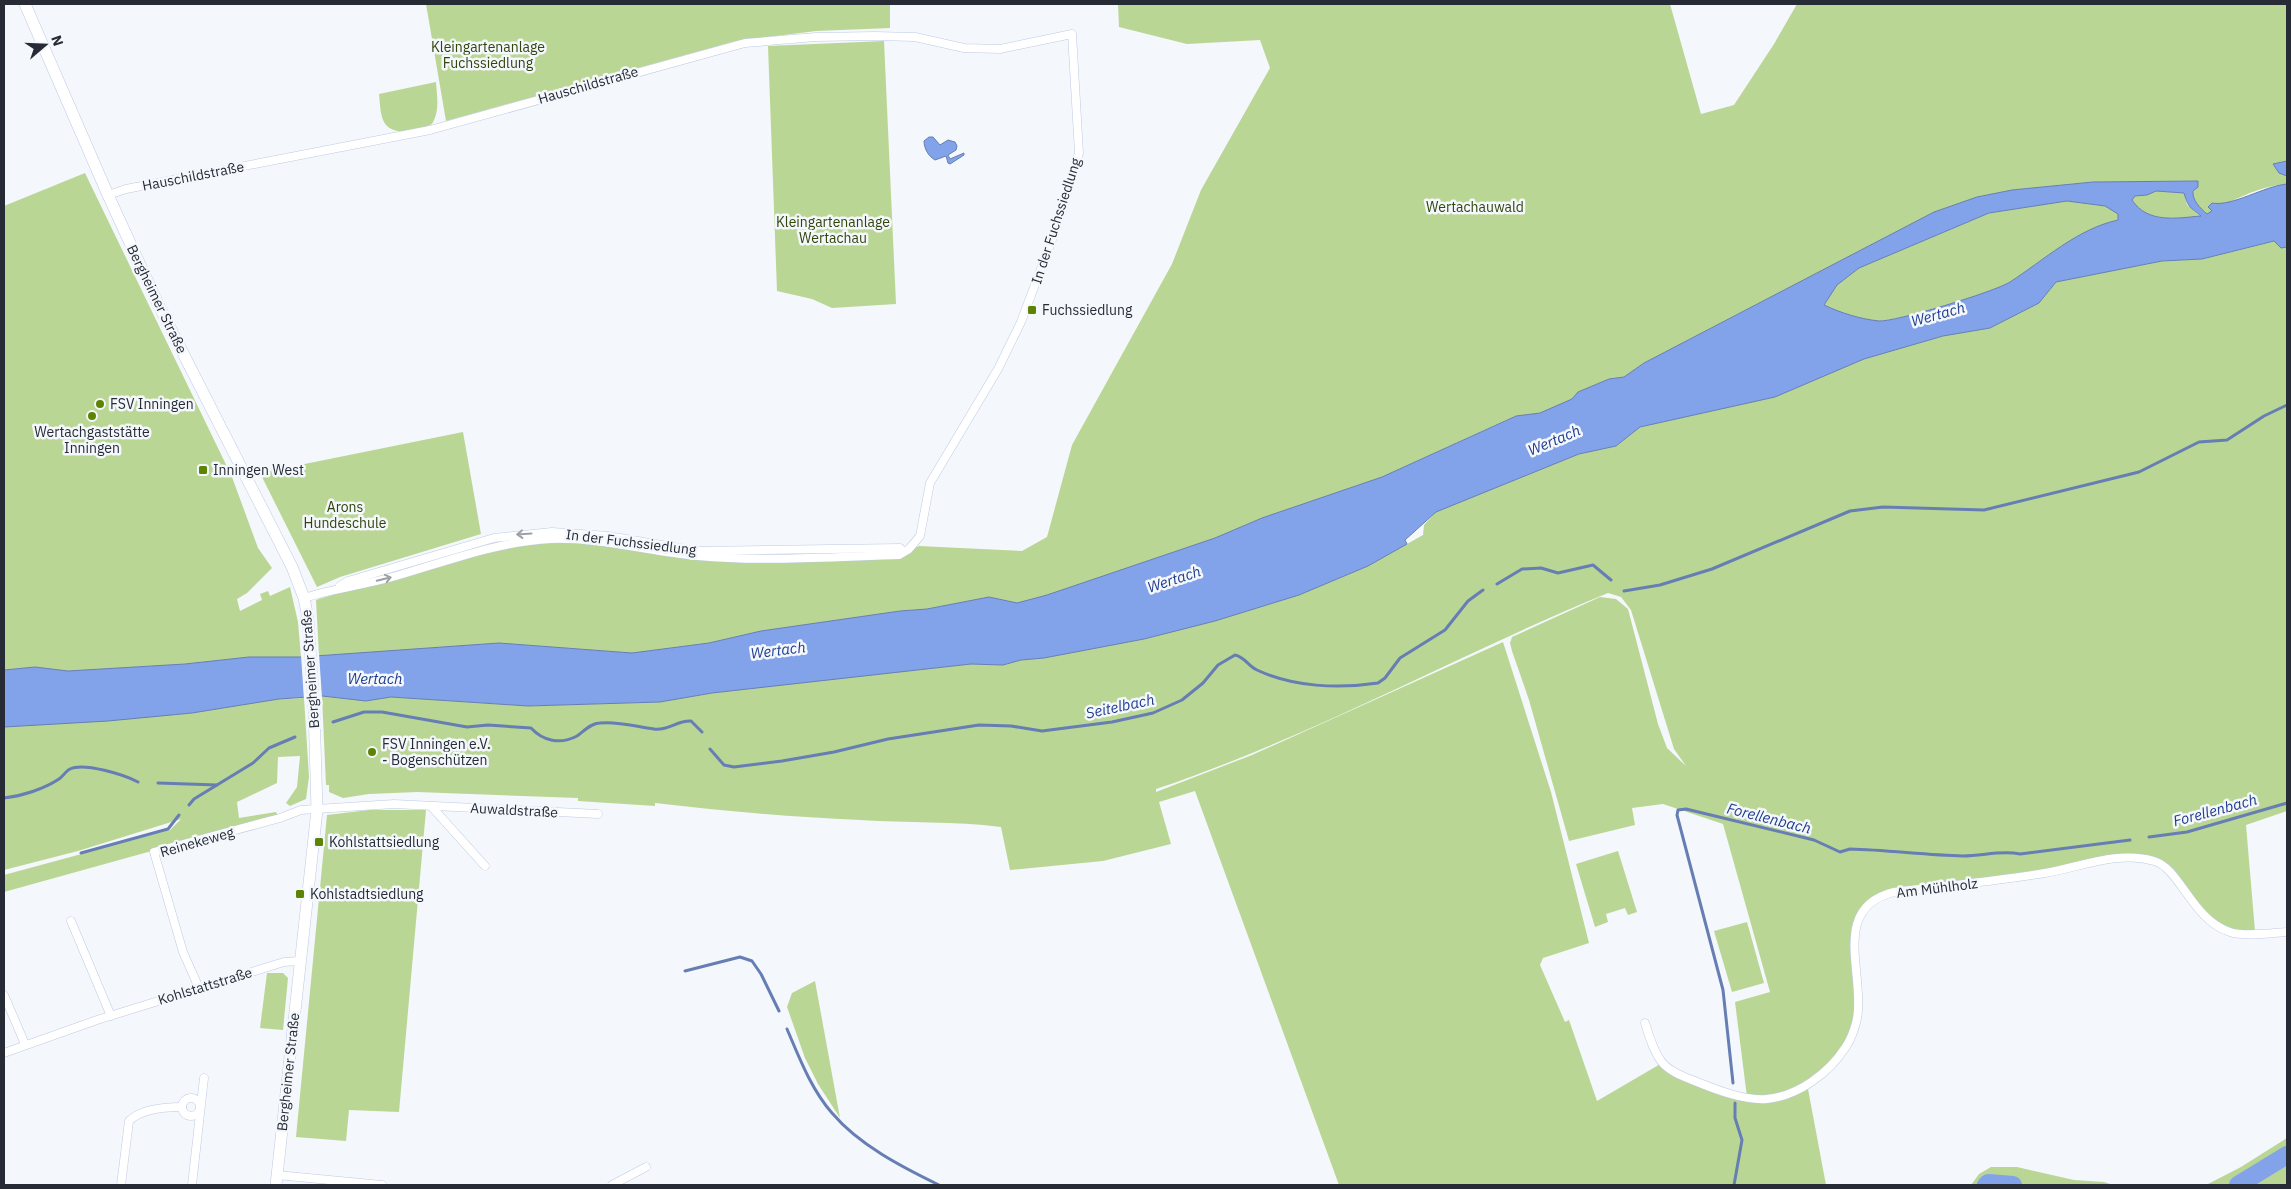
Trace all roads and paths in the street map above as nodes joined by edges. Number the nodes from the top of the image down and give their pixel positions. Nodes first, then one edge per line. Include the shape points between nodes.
1 (25, 4) edge
2 (1072, 34) joint
3 (108, 196) junction
4 (304, 598) junction
5 (431, 806) junction
6 (317, 810) junction
7 (598, 814) dead end
8 (485, 866) dead end
9 (71, 921) dead end
10 (2287, 932) edge
11 (300, 961) junction
12 (199, 988) junction
13 (4, 995) edge
14 (111, 1016) junction
15 (1645, 1023) dead end
16 (25, 1044) junction
17 (4, 1053) edge
18 (204, 1078) dead end
19 (182, 1107) junction
20 (200, 1108) junction
21 (646, 1167) dead end
22 (277, 1180) edge
23 (121, 1185) edge
24 (192, 1185) edge
25 (382, 1185) edge
26 (612, 1185) edge

1 - 3 street, Bergheimer Straße
2 - 3 street, Hauschildstraße via 1000,48 964,48 915,38 874,36 745,43 430,130 126,189
2 - 4 street, In der Fuchssiedlung via 1079,153 1057,226 1021,322 998,369 930,483 920,536 909,550 899,555 747,559 553,539 497,545 396,576
3 - 4 street, Bergheimer Straße via 209,406 292,567
4 - 6 street, Bergheimer Straße via 310,640
5 - 6 street, Auwaldstraße via 394,804
5 - 7 street, Auwaldstraße
5 - 8 street
6 - 11 street, Bergheimer Straße
6 - 12 street, Reinekeweg via 302,810 154,852 183,952
9 - 14 street
10 - 15 street, Am Mühlholz via 2231,933 2200,913 2176,880 2156,861 2107,859 2048,872 1894,892 1872,902 1863,911 1854,934 1858,1011 1846,1048 1820,1076 1785,1095 1767,1099 1747,1097 1706,1086 1679,1074 1662,1063
11 - 12 street, Kohlstattstraße via 284,962
11 - 22 street, Bergheimer Straße
12 - 14 street, Kohlstattstraße
13 - 16 street
14 - 16 street, Kohlstattstraße
16 - 17 street, Kohlstattstraße
18 - 20 street
19 - 20 street via 190,1116 198,1113
19 - 20 street via 192,1098 197,1100
19 - 23 street via 161,1109 129,1121
20 - 24 street
21 - 26 street
22 - 25 street

